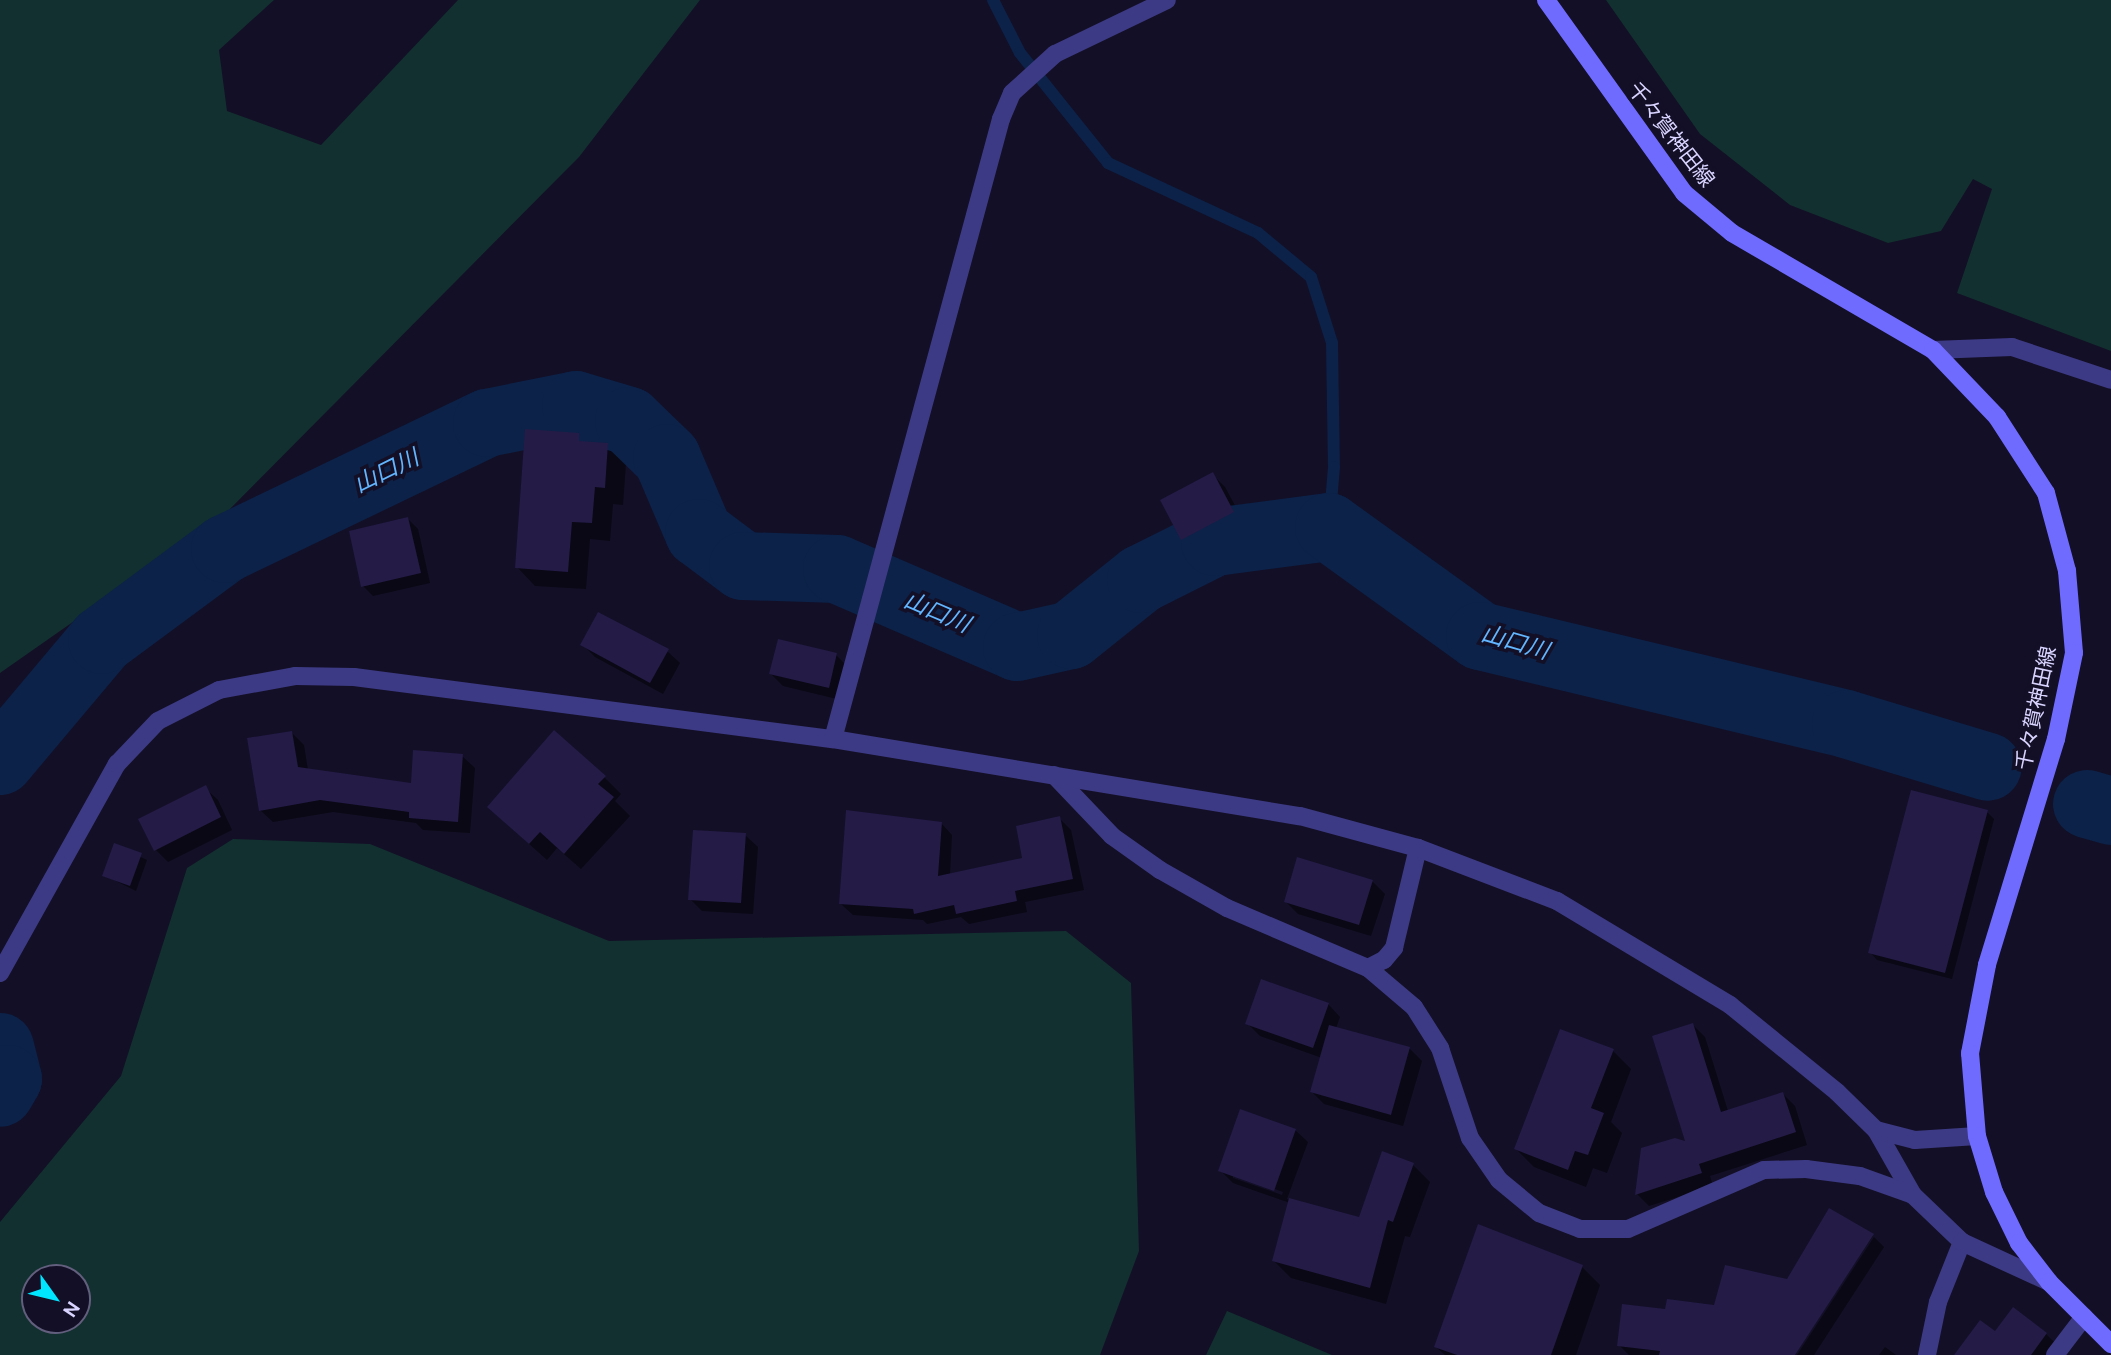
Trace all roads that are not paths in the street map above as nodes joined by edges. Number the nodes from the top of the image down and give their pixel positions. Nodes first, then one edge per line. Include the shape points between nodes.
1 (1167, 0) edge
2 (1546, 0) edge
3 (1933, 350) junction
4 (2111, 380) edge
5 (833, 739) junction
6 (1054, 775) junction
7 (1418, 848) junction
8 (1368, 968) junction
9 (0, 973) edge
10 (1875, 1130) junction
11 (1977, 1136) junction
12 (1913, 1195) junction
13 (1962, 1242) junction
14 (2049, 1282) junction
15 (2084, 1317) junction
16 (2111, 1344) edge
17 (1927, 1355) edge
18 (2055, 1355) edge

1 - 5 street via 1055,54 1012,93 1001,119
2 - 3 main road, 千々賀神田線 via 1684,192 1732,233
3 - 4 street via 2012,347
3 - 11 main road, 千々賀神田線 via 1997,417 2046,493 2067,571 2074,653 2056,740 1987,965 1970,1054
5 - 6 street
5 - 9 street via 354,677 295,676 219,690 158,721 117,764
6 - 7 street via 1300,816
6 - 8 street via 1112,836 1160,870 1227,908
7 - 8 street via 1394,948
7 - 10 street via 1557,901 1730,1005 1837,1092
8 - 12 street via 1414,1007 1440,1048 1470,1138 1499,1180 1539,1213 1580,1229 1628,1229 1764,1170 1806,1169 1860,1176
10 - 11 street via 1915,1140
10 - 12 street
11 - 14 main road, 千々賀神田線 via 2009,1223
12 - 13 street
13 - 14 street
13 - 17 street via 1938,1302
14 - 15 main road, 千々賀神田線
15 - 16 main road, 千々賀神田線
15 - 18 street

